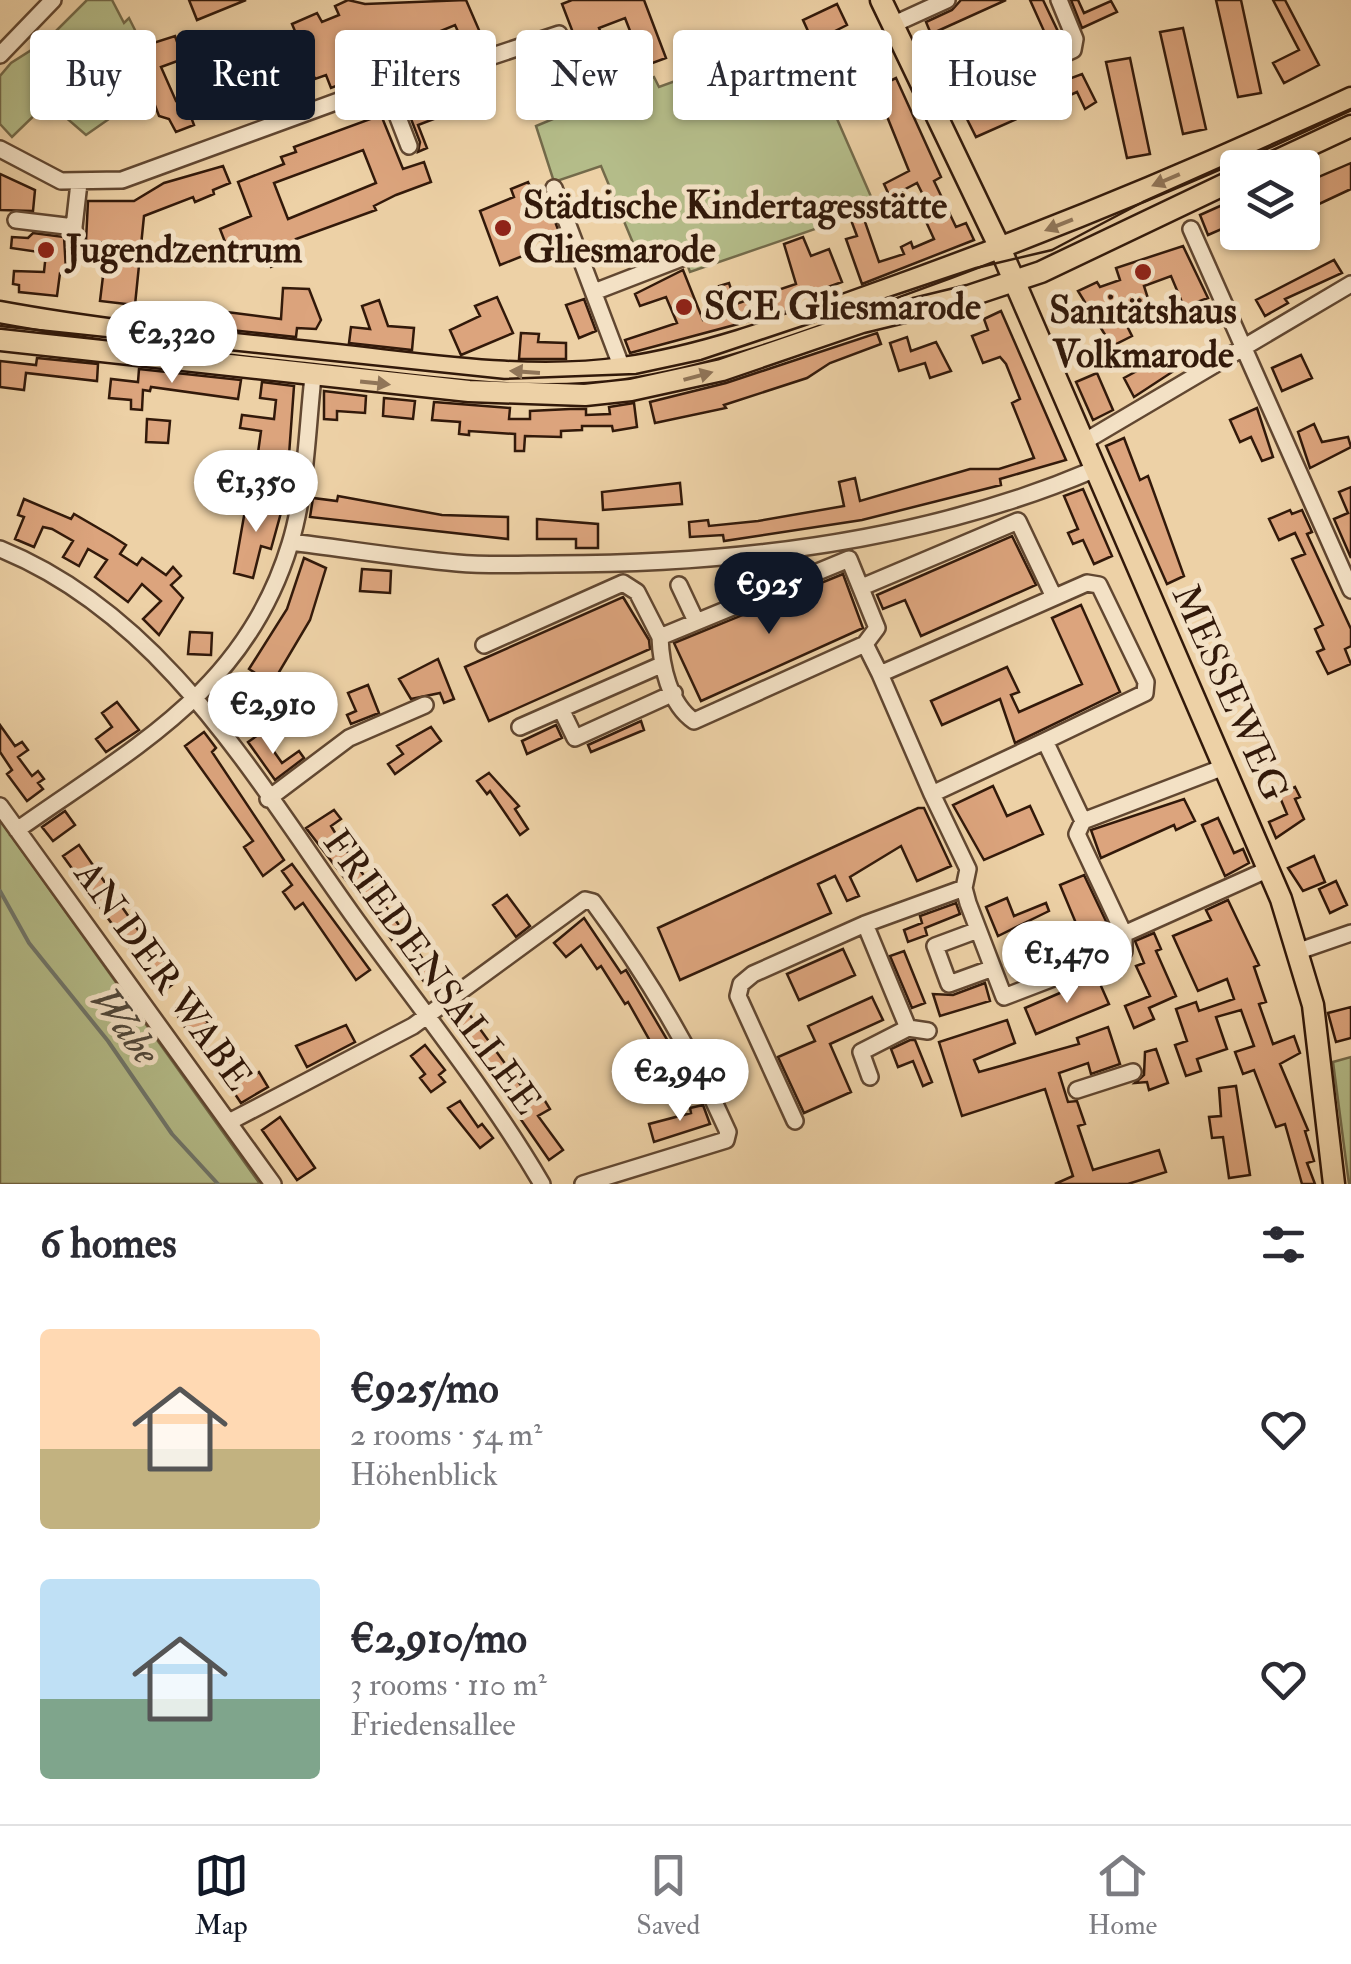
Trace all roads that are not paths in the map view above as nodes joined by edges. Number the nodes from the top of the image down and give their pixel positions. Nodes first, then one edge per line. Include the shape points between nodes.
1 (53, 0) edge
2 (881, 0) edge
3 (947, 0) edge
4 (1059, 0) edge
5 (892, 26) junction
6 (1071, 30) edge
7 (0, 55) edge
8 (912, 67) edge
9 (1351, 98) edge
10 (335, 103) edge
11 (399, 120) edge
12 (937, 120) edge
13 (1351, 126) edge
14 (409, 146) dead end
15 (0, 149) edge
16 (1300, 150) edge
17 (78, 183) junction
18 (1220, 187) edge
19 (554, 188) dead end
20 (16, 220) dead end
21 (74, 226) junction
22 (1192, 229) dead end
23 (1000, 248) junction
24 (76, 250) dead end
25 (682, 258) dead end
26 (1014, 282) junction
27 (1351, 284) edge
28 (594, 292) junction
29 (0, 312) edge
30 (0, 340) edge
31 (1244, 348) junction
32 (622, 368) junction
33 (313, 377) junction
34 (1082, 444) junction
35 (1094, 470) junction
36 (291, 542) junction
37 (0, 549) edge
38 (679, 585) dead end
39 (862, 587) junction
40 (1351, 590) edge
41 (1054, 597) junction
42 (695, 619) junction
43 (660, 637) junction
44 (865, 644) junction
45 (484, 645) dead end
46 (661, 665) junction
47 (880, 674) junction
48 (674, 693) junction
49 (196, 699) junction
50 (424, 705) dead end
51 (561, 709) junction
52 (520, 727) dead end
53 (1045, 742) junction
54 (1224, 767) junction
55 (932, 794) junction
56 (268, 799) junction
57 (0, 806) edge
58 (1083, 822) junction
59 (17, 830) junction
60 (1269, 869) junction
61 (964, 888) junction
62 (865, 924) junction
63 (978, 930) junction
64 (1351, 933) edge
65 (1124, 934) junction
66 (1299, 951) junction
67 (992, 968) junction
68 (427, 1017) junction
69 (908, 1028) junction
70 (928, 1031) dead end
71 (1133, 1072) dead end
72 (870, 1077) dead end
73 (1077, 1090) dead end
74 (794, 1121) dead end
75 (229, 1122) junction
76 (274, 1184) edge
77 (542, 1184) edge
78 (582, 1184) edge
79 (1334, 1184) edge

1 - 7 street
2 - 5 main road, MESSEWEG
3 - 5 street
4 - 6 street
5 - 8 main road, MESSEWEG
9 -> 23 main road
10 - 17 street via 144,174
11 - 14 street
12 - 23 main road, MESSEWEG
13 - 16 main road
15 - 17 street via 41,174
17 - 21 street
18 - 26 main road
19 - 28 street
20 - 21 street
21 - 24 street
22 - 31 street
23 - 26 main road, MESSEWEG
23 - 32 main road via 681,358
25 - 28 street
33 -> 26 main road via 538,396 632,390 722,370 862,322
26 - 34 main road, MESSEWEG
27 - 31 street
28 - 32 street
32 -> 29 main road via 537,374 398,362 96,330
30 - 33 main road
31 - 34 street
31 - 40 street
33 - 36 street
34 - 35 main road, MESSEWEG
35 - 36 street via 975,510 767,552 624,564 461,564
35 - 54 main road, MESSEWEG
36 - 49 street via 256,624 225,671
37 - 49 street, FRIEDENSALLEE via 106,608
38 - 42 street
39 - 41 street via 1018,521
39 - 42 street via 849,560
39 - 44 street via 877,628
41 - 47 street
41 - 53 street via 1087,582 1100,585 1146,682 1141,698
42 - 43 street
43 - 45 street via 637,592 623,583
43 - 46 street
44 - 47 street
44 - 48 street via 703,720 686,715
46 - 48 street
46 - 51 street
47 - 55 street
48 - 51 street via 575,738
49 - 56 street, FRIEDENSALLEE
49 - 59 street
50 - 56 street via 349,738
51 - 52 street
53 - 55 street
53 - 58 street
54 - 58 street
54 - 60 main road, MESSEWEG
55 - 61 street via 968,869
56 - 68 street, FRIEDENSALLEE
57 - 59 street, AN DER WABE
58 - 65 street via 1077,834
59 - 75 street, AN DER WABE
60 - 65 street
60 - 66 main road, MESSEWEG
61 - 62 street
61 - 63 street
62 - 69 street
62 - 74 street via 741,984 738,996
63 - 67 street
63 - 67 street via 935,946 948,984
64 - 66 street
65 - 67 street via 1124,951 1004,997
66 - 79 main road, MESSEWEG via 1313,1005
68 - 75 street
68 - 77 street, FRIEDENSALLEE
68 - 78 street via 585,900 592,902 647,978 728,1132 726,1140
69 - 70 street
69 - 72 street via 860,1052
71 - 73 street
75 - 76 street, AN DER WABE

